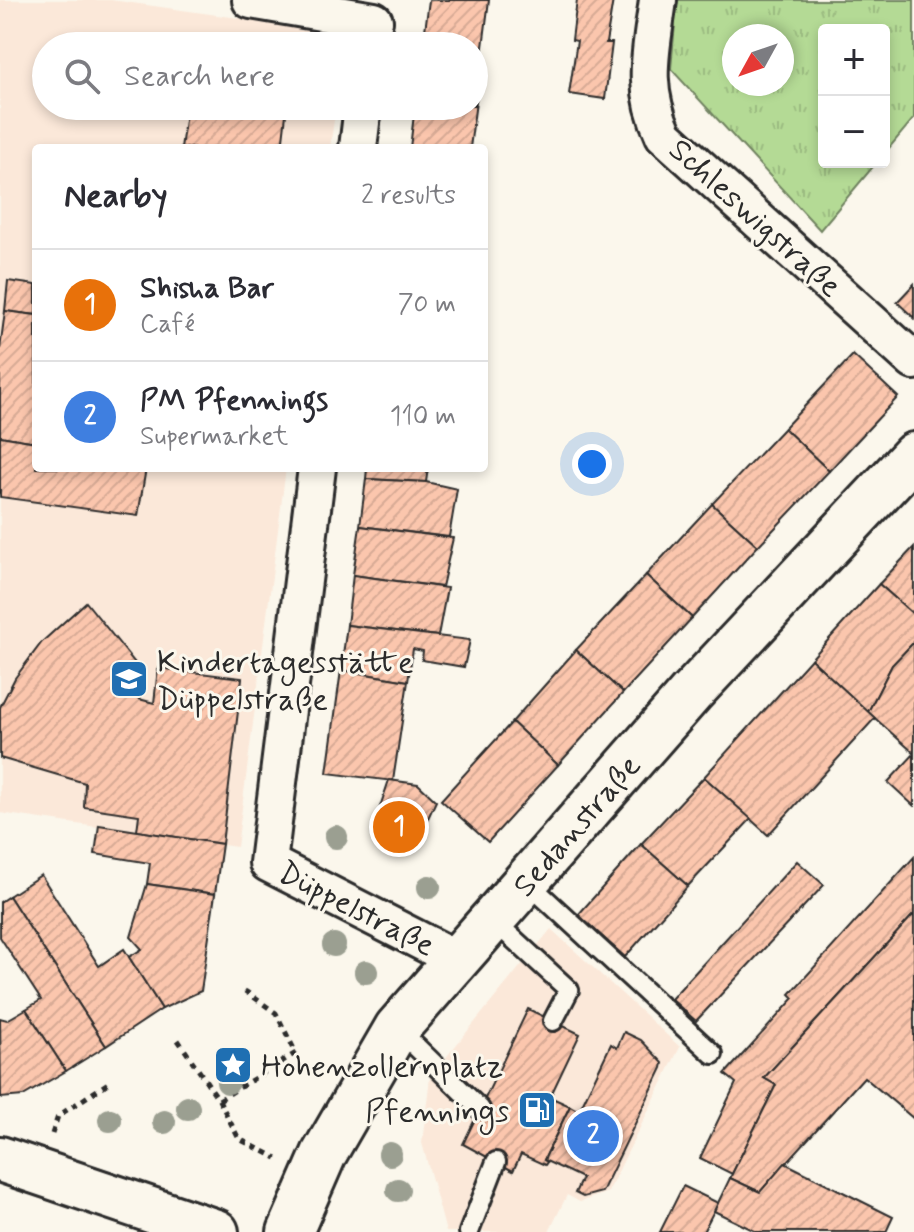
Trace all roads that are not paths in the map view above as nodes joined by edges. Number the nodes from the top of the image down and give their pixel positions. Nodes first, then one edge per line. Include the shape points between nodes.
1 (251, 0) edge
2 (658, 0) edge
3 (374, 22) edge
4 (361, 120) edge
5 (358, 144) edge
6 (914, 361) edge
7 (914, 455) edge
8 (317, 472) edge
9 (527, 882) junction
10 (493, 920) junction
11 (458, 960) junction
12 (553, 1021) dead end
13 (397, 1028) junction
14 (713, 1054) dead end
15 (480, 1109) dead end
16 (496, 1162) dead end
17 (19, 1165) edge
18 (216, 1232) edge
19 (290, 1232) edge
20 (469, 1232) edge

1 - 3 street
2 - 6 street, Schleswigstraße via 647,80 664,135
4 - 5 street
7 - 9 street, Sedanstraße via 691,693
8 - 11 street, Düppelstraße via 268,863
9 - 10 street, Sedanstraße
9 - 14 lane
10 - 11 street, Sedanstraße
10 - 12 lane via 569,990
11 - 13 street, Sedanstraße
13 - 15 lane
13 - 19 street, Sedanstraße via 314,1176
16 - 20 lane
17 - 18 street

